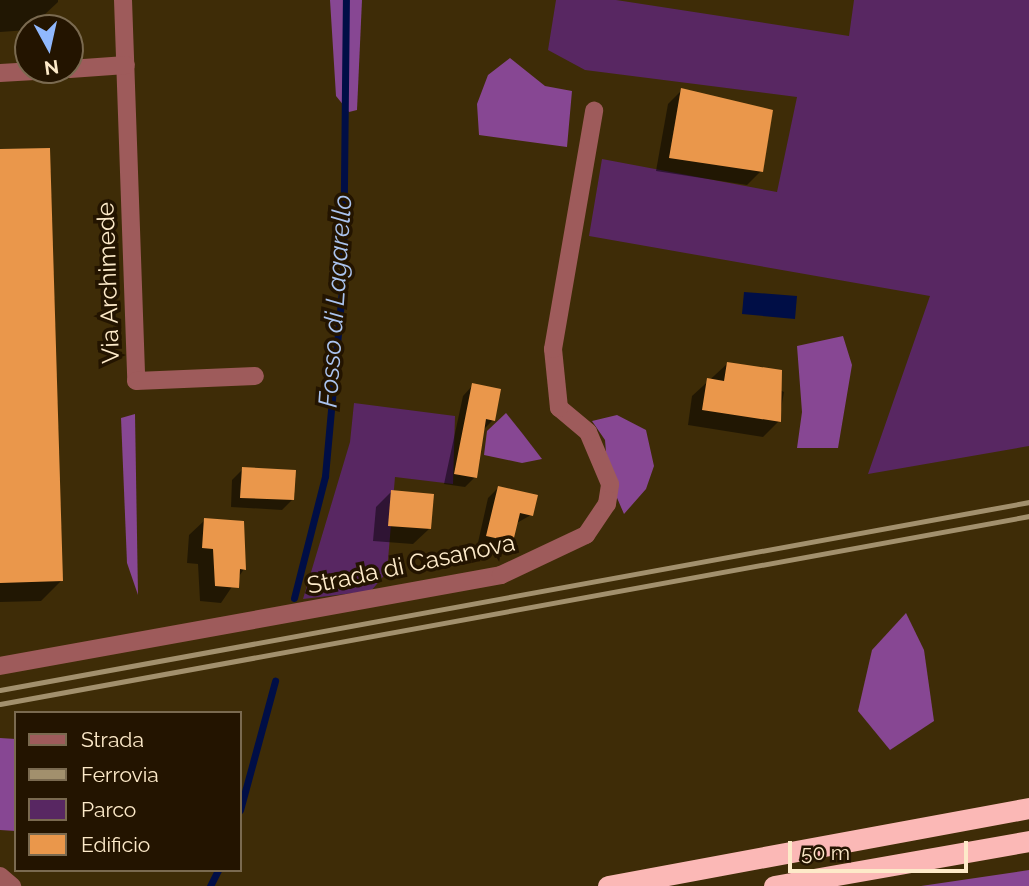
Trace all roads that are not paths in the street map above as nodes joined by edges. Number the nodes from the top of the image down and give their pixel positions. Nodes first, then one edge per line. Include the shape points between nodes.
1 (123, 0) edge
2 (126, 65) junction
3 (84, 68) edge
4 (594, 111) dead end
5 (255, 376) dead end
6 (0, 666) edge
7 (1029, 808) edge
8 (1029, 841) edge
9 (0, 876) edge
10 (12, 886) edge
11 (608, 886) edge
12 (774, 886) edge

1 - 2 street, Via Archimede
2 - 3 street
2 - 5 street, Via Archimede via 136,381
4 - 6 street, Strada di Casanova via 553,349 559,408 588,432 610,484 607,504 586,536 500,575
7 - 11 highway
8 - 12 highway
9 - 10 street

